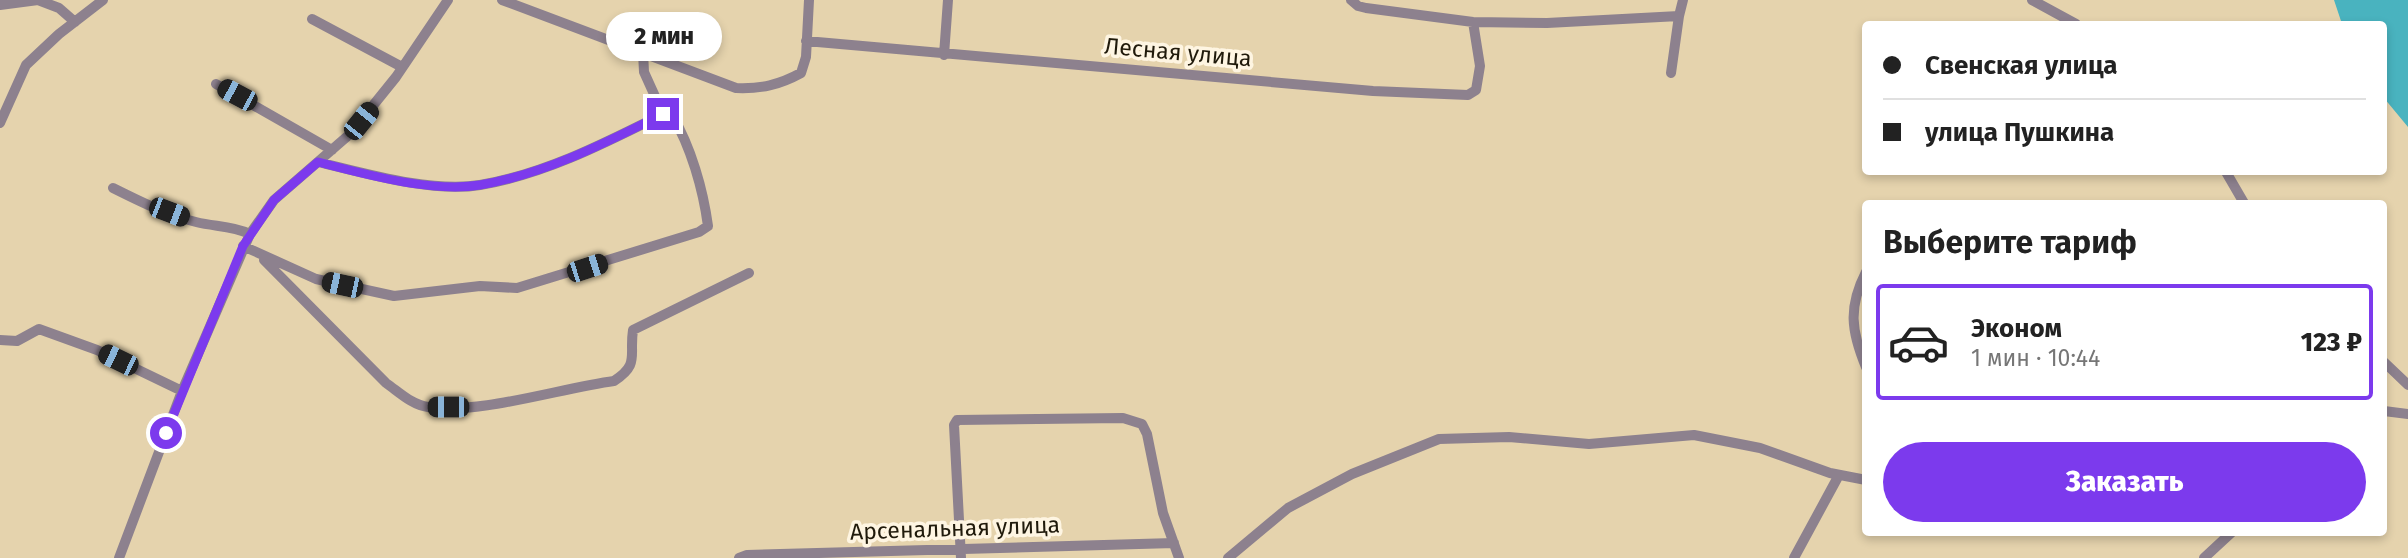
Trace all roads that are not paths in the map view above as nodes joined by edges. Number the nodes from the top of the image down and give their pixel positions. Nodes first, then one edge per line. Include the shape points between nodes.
1 (38, 0) edge
2 (103, 0) edge
3 (448, 0) edge
4 (502, 0) edge
5 (809, 0) edge
6 (948, 0) edge
7 (1351, 0) edge
8 (1683, 0) edge
9 (2032, 0) edge
10 (0, 5) edge
11 (1679, 16) junction
12 (312, 19) dead end
13 (2070, 21) edge
14 (75, 22) junction
15 (1473, 22) junction
16 (806, 41) junction
17 (643, 52) junction
18 (944, 55) junction
19 (402, 67) junction
20 (1671, 73) dead end
21 (216, 84) dead end
22 (663, 114) junction
23 (0, 123) edge
24 (332, 150) junction
25 (318, 162) junction
26 (2228, 175) edge
27 (113, 188) dead end
28 (2242, 200) edge
29 (250, 234) junction
30 (243, 246) junction
31 (259, 255) junction
32 (749, 273) dead end
33 (1862, 282) edge
34 (0, 340) edge
35 (1862, 358) edge
36 (2387, 365) edge
37 (2408, 385) edge
38 (182, 391) junction
39 (2387, 411) edge
40 (2408, 414) edge
41 (1839, 475) junction
42 (1862, 479) edge
43 (2228, 536) edge
44 (1174, 543) junction
45 (960, 554) edge
46 (119, 558) edge
47 (739, 558) edge
48 (1179, 558) edge
49 (1228, 558) edge
50 (1794, 558) edge
51 (2204, 558) edge

1 - 10 street
1 - 14 street via 59,8
2 - 14 street
3 - 19 street
4 - 17 street
5 - 16 street
6 - 18 street
7 - 15 street via 1366,8
8 - 11 street
9 - 13 street
11 - 15 street
11 - 20 street
12 - 19 street
14 - 23 street via 26,65
15 - 18 street, Лесная улица via 1479,66 1476,90 1468,95
16 - 17 street via 801,73 759,89 736,88
16 - 18 street, Лесная улица
17 - 22 street via 644,72
19 - 24 street
21 - 24 street
22 - 25 street via 593,149 526,174 479,185 436,184
22 - 31 street via 672,115 681,131 698,181 708,226 699,232 517,288 480,286 394,296 316,279
24 - 25 street
25 - 29 street via 274,200
26 - 28 street
27 - 29 street via 193,222 233,226
29 - 30 street
30 - 31 street
30 - 38 street
31 - 32 street via 386,383 427,407 470,407 614,381 633,361 633,330
33 - 35 street via 1852,306 1855,343
34 - 38 street via 17,341 40,329 97,350
36 - 37 street
38 - 46 street
39 - 40 street
41 - 42 street
41 - 49 street via 1760,448 1694,435 1589,444 1509,437 1439,439 1352,474 1288,508
41 - 50 street
43 - 51 street
44 - 45 street, Арсенальная улица
44 - 45 street via 1142,424 1123,418 957,420
44 - 48 street
45 - 47 street, Арсенальная улица

